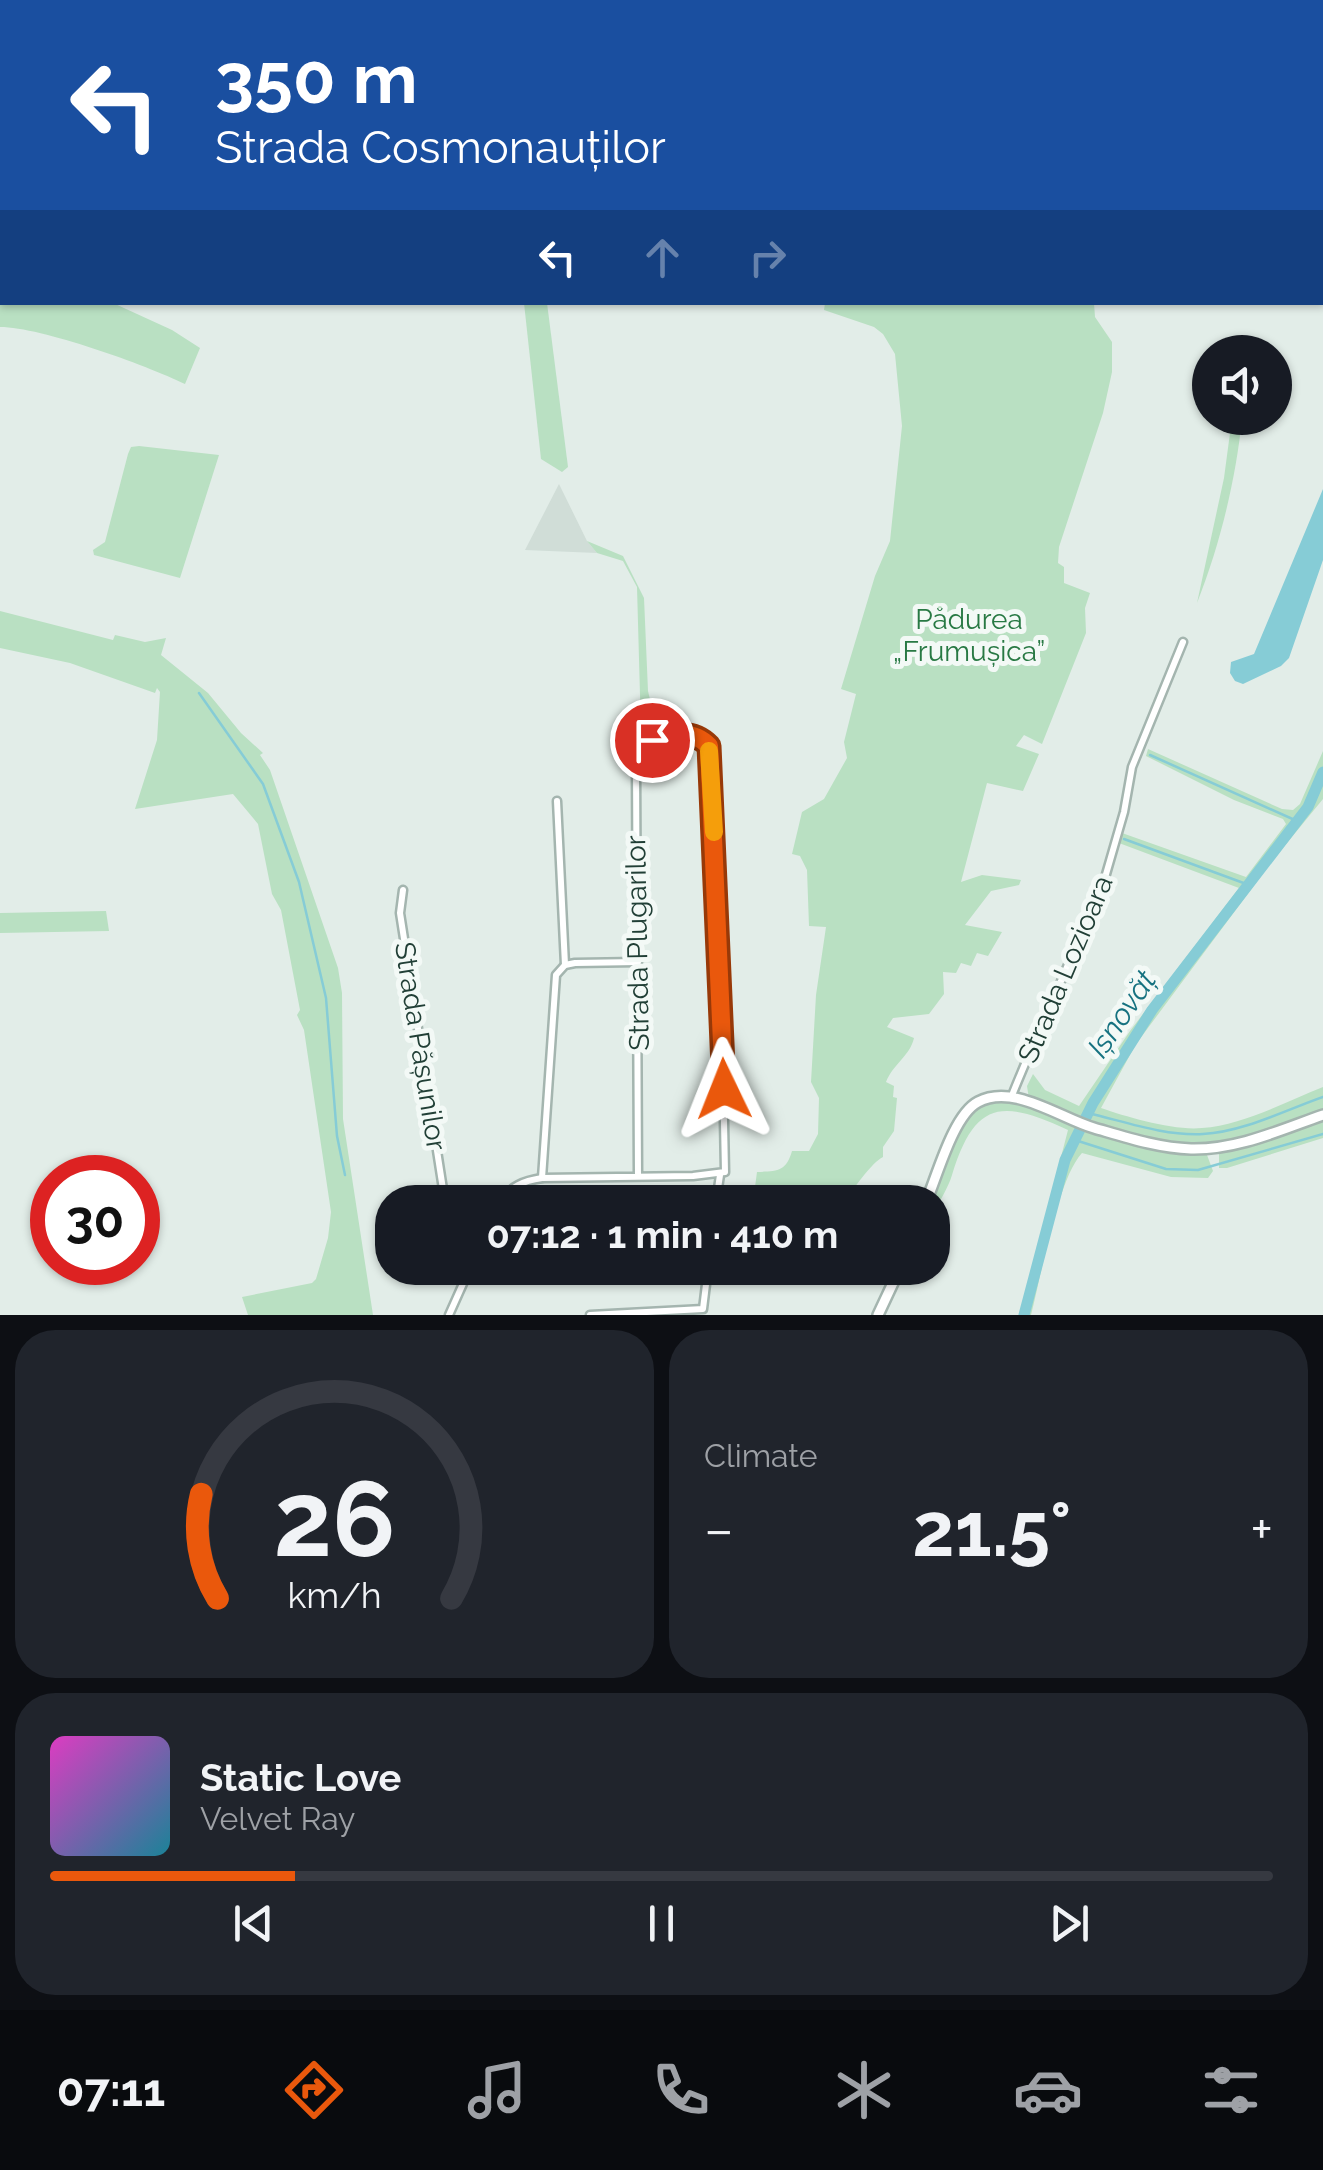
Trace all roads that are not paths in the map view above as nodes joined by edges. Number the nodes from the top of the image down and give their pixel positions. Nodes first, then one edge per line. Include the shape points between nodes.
1 (1183, 642) dead end
2 (556, 801) dead end
3 (402, 890) dead end
4 (638, 962) junction
5 (565, 965) junction
6 (1011, 1098) junction
7 (1323, 1115) edge
8 (722, 1174) junction
9 (638, 1176) junction
10 (542, 1178) junction
11 (442, 1185) edge
12 (517, 1185) edge
13 (720, 1185) edge
14 (933, 1185) edge
15 (462, 1285) edge
16 (705, 1285) edge
17 (892, 1285) edge
18 (449, 1315) edge
19 (590, 1315) edge
20 (878, 1315) edge

1 - 6 street, Strada Lozioara via 1132,767 1100,895
2 - 5 street
3 - 11 street, Strada Pășunilor via 400,913
4 - 5 street
4 - 8 street, Strada Plugarilor via 636,766 652,740 696,736 709,746 721,971
4 - 9 street, Strada Plugarilor
5 - 10 street via 556,975
6 - 7 street via 1172,1148 1249,1141
6 - 14 street, Strada Lozioara via 989,1098 968,1109
8 - 9 street
8 - 13 street
9 - 10 street
10 - 12 street
15 - 18 street
16 - 19 street via 702,1308
17 - 20 street

